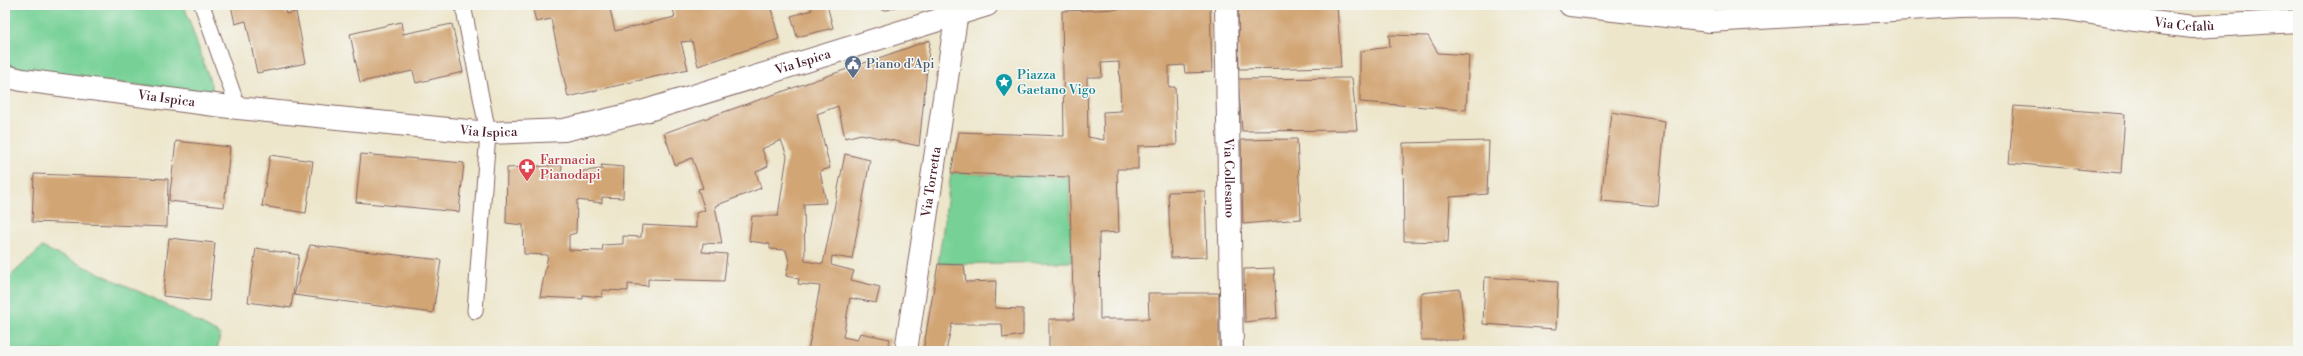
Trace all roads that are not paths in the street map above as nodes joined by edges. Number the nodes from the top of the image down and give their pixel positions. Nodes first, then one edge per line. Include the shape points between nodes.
1 (202, 5) edge
2 (463, 5) edge
3 (987, 5) edge
4 (1226, 5) edge
5 (1570, 5) edge
6 (1574, 5) edge
7 (958, 9) edge
8 (2298, 21) edge
9 (5, 76) edge
10 (238, 108) junction
11 (488, 133) junction
12 (475, 311) dead end
13 (906, 351) edge
14 (1232, 351) edge

1 - 10 lane
2 - 11 lane
3 - 7 street, Via Ispica
4 - 14 street, Via Collesano
5 - 6 street, Via Cefalù
6 - 8 street, Via Cefalù via 1710,21 2013,5 2068,9 2127,20 2193,27
7 - 11 street, Via Ispica via 645,111 564,130
7 - 13 street, Via Torretta
9 - 10 street, Via Ispica
10 - 11 street, Via Ispica
11 - 12 lane

